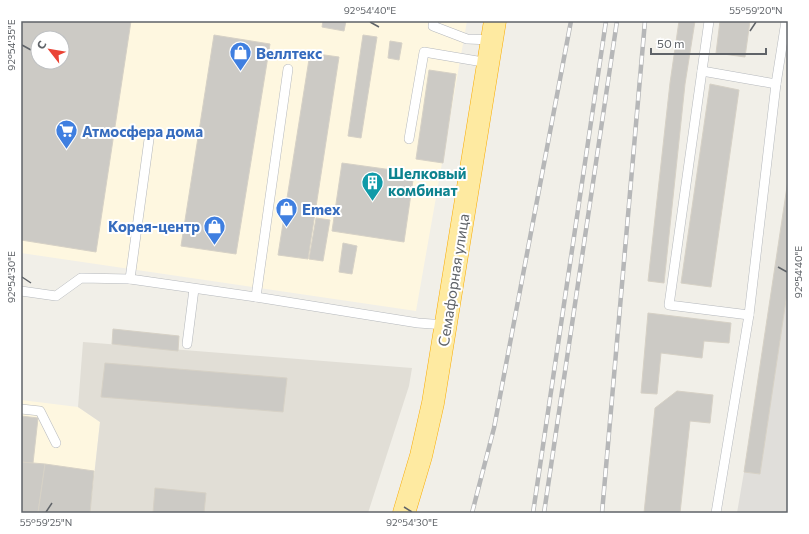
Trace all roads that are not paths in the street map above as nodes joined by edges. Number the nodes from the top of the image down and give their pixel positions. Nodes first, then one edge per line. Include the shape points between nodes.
1 (434, 21) edge
2 (709, 21) edge
3 (786, 21) edge
4 (493, 31) edge
5 (488, 63) junction
6 (288, 69) dead end
7 (702, 71) junction
8 (776, 84) junction
9 (150, 132) dead end
10 (409, 139) dead end
11 (130, 279) junction
12 (194, 289) junction
13 (21, 291) edge
14 (256, 297) junction
15 (749, 315) junction
16 (446, 325) junction
17 (188, 344) dead end
18 (21, 409) edge
19 (56, 443) dead end
20 (404, 513) edge
21 (716, 513) edge

1 - 4 lane via 434,26 467,39
2 - 7 lane
3 - 8 lane
4 - 5 highway, Семафорная улица
5 - 10 lane via 424,52
5 - 16 highway, Семафорная улица
6 - 14 lane
7 - 8 lane
7 - 15 lane via 669,306
8 - 15 lane
9 - 11 lane
11 - 12 lane
11 - 13 lane via 81,278 56,296
12 - 14 lane
12 - 17 lane
14 - 16 lane via 418,324
15 - 21 lane
16 - 20 highway, Семафорная улица via 433,403
18 - 19 lane via 40,411

